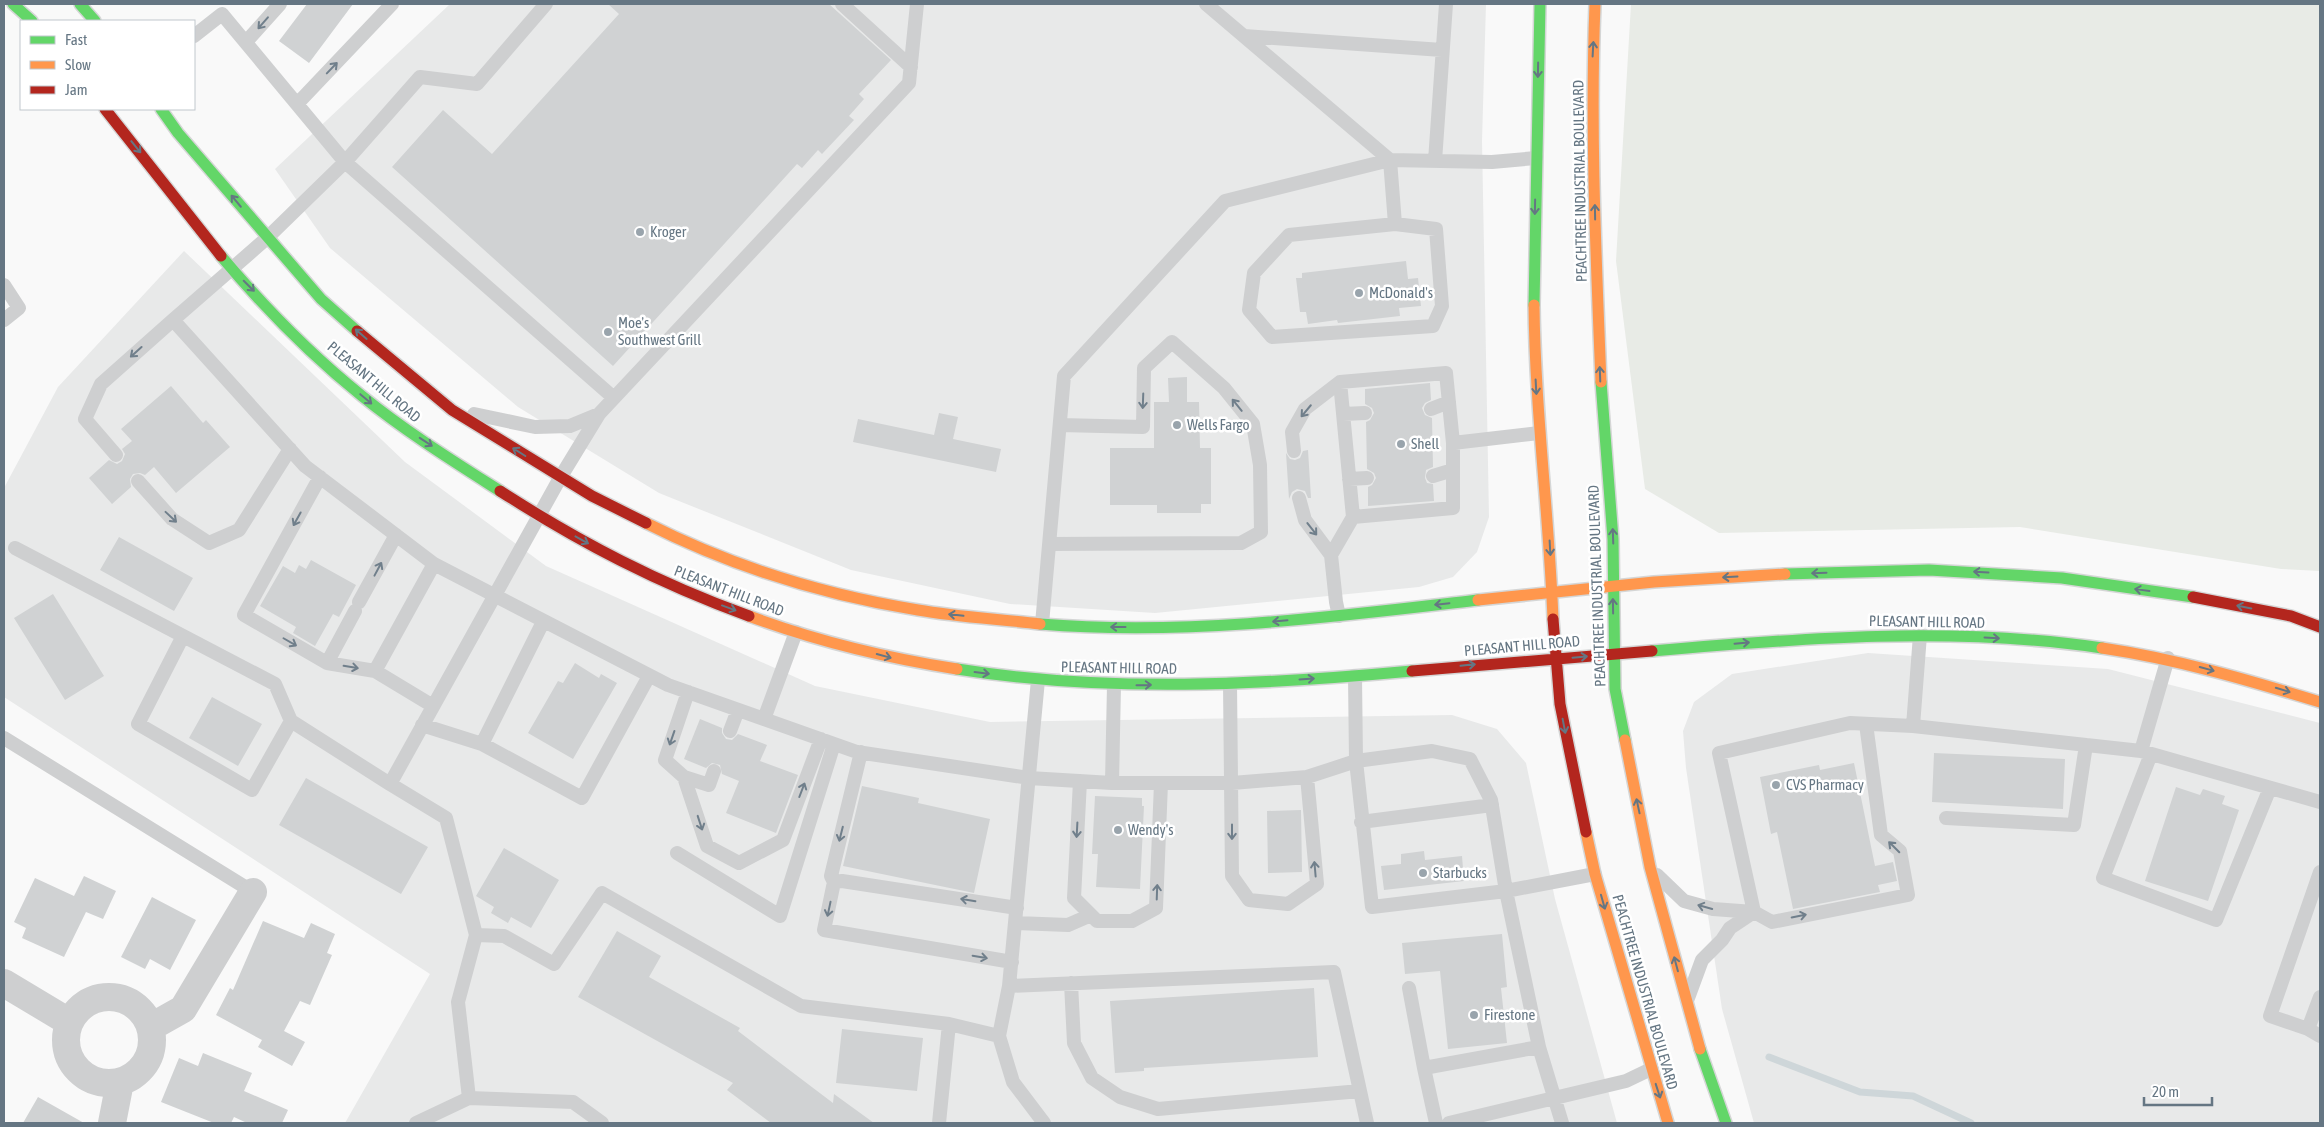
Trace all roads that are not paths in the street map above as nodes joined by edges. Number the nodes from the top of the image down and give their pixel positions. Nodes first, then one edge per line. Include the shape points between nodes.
1 (13, 4) edge
2 (80, 4) edge
3 (280, 4) edge
4 (392, 4) edge
5 (546, 4) edge
6 (842, 4) edge
7 (917, 4) edge
8 (1206, 4) edge
9 (1446, 4) edge
10 (1540, 4) edge
11 (1595, 4) edge
12 (31, 20) edge
13 (94, 20) edge
14 (195, 35) edge
15 (1244, 36) junction
16 (246, 42) junction
17 (1442, 50) junction
18 (911, 66) junction
19 (298, 103) junction
20 (106, 110) edge
21 (162, 110) edge
22 (178, 110) edge
23 (178, 133) junction
24 (1536, 158) junction
25 (1390, 160) junction
26 (1435, 161) junction
27 (345, 162) junction
28 (1395, 224) junction
29 (268, 238) junction
30 (231, 268) junction
31 (4, 285) edge
32 (4, 320) edge
33 (173, 320) junction
34 (1340, 382) junction
35 (614, 398) junction
36 (1449, 402) junction
37 (1431, 409) dead end
38 (452, 410) junction
39 (1365, 413) dead end
40 (599, 414) junction
41 (1343, 414) junction
42 (1060, 425) junction
43 (1539, 433) junction
44 (1453, 443) junction
45 (290, 449) junction
46 (1294, 451) dead end
47 (116, 455) dead end
48 (1453, 470) junction
49 (1433, 476) dead end
50 (320, 477) junction
51 (560, 478) junction
52 (1367, 478) dead end
53 (1349, 479) junction
54 (138, 481) dead end
55 (1299, 498) dead end
56 (539, 516) junction
57 (1353, 517) junction
58 (396, 534) junction
59 (1049, 544) junction
60 (15, 548) dead end
61 (1331, 556) junction
62 (434, 564) junction
63 (1613, 585) junction
64 (1552, 590) junction
65 (494, 596) junction
66 (1339, 616) junction
67 (543, 622) junction
68 (1042, 624) junction
69 (2320, 627) edge
70 (796, 632) junction
71 (1920, 635) junction
72 (183, 636) junction
73 (1614, 654) junction
74 (2168, 658) junction
75 (1555, 659) junction
76 (327, 663) junction
77 (375, 671) junction
78 (649, 676) junction
79 (1356, 676) junction
80 (1038, 680) junction
81 (1230, 684) junction
82 (1114, 685) junction
83 (688, 692) junction
84 (2320, 702) edge
85 (434, 706) junction
86 (738, 710) junction
87 (764, 719) junction
88 (291, 721) junction
89 (1866, 724) junction
90 (422, 725) junction
91 (1913, 726) junction
92 (730, 731) dead end
93 (4, 738) edge
94 (827, 741) junction
95 (482, 744) junction
96 (2086, 746) junction
97 (861, 752) junction
98 (2146, 753) junction
99 (1356, 762) junction
100 (714, 771) dead end
101 (684, 777) junction
102 (1307, 777) junction
103 (1029, 778) junction
104 (1080, 781) junction
105 (1112, 783) junction
106 (1161, 783) junction
107 (1232, 783) junction
108 (390, 784) junction
109 (2270, 788) junction
110 (2320, 802) edge
111 (1492, 805) junction
112 (1946, 818) dead end
113 (1361, 822) junction
114 (676, 853) dead end
115 (1650, 868) junction
116 (2320, 872) edge
117 (1595, 874) junction
118 (834, 882) junction
119 (1506, 891) junction
120 (253, 892) joint
121 (1017, 908) junction
122 (1754, 912) junction
123 (1091, 915) junction
124 (1015, 923) junction
125 (476, 935) junction
126 (1012, 962) junction
127 (4, 982) edge
128 (1071, 983) junction
129 (1010, 986) junction
130 (1409, 988) dead end
131 (2320, 998) edge
132 (1686, 1003) junction
133 (70, 1022) junction
134 (948, 1024) junction
135 (151, 1027) junction
136 (2314, 1033) edge
137 (999, 1036) junction
138 (1539, 1047) junction
139 (1424, 1068) junction
140 (1651, 1069) junction
141 (120, 1082) junction
142 (1360, 1091) junction
143 (469, 1098) junction
144 (1554, 1100) junction
145 (112, 1123) edge
146 (416, 1123) edge
147 (602, 1123) edge
148 (939, 1123) edge
149 (1044, 1123) edge
150 (1367, 1123) edge
151 (1436, 1123) edge
152 (1449, 1123) edge
153 (1562, 1123) edge
154 (1668, 1123) edge
155 (1726, 1123) edge

1 - 12 highway
2 - 13 highway
3 -> 16 lane
19 -> 4 lane
5 - 27 lane via 477,84 420,77
6 - 18 lane
7 - 18 lane
8 - 15 lane
9 - 17 lane
10 -> 24 highway, PEACHTREE INDUSTRIAL BOULEVARD
63 -> 11 highway, PEACHTREE INDUSTRIAL BOULEVARD via 1596,253
14 - 16 lane via 222,14
15 - 17 lane
15 - 25 lane
16 - 19 lane
17 - 26 lane
18 - 35 lane via 909,83
19 - 27 lane
20 -> 30 highway, PLEASANT HILL ROAD
21 - 23 highway, PLEASANT HILL ROAD
22 - 23 lane
29 -> 23 highway, PLEASANT HILL ROAD
24 - 26 lane via 1492,162
24 -> 43 highway, PEACHTREE INDUSTRIAL BOULEVARD via 1534,328
25 - 26 lane
25 - 28 lane
25 - 42 lane via 1225,201 1064,376
27 - 29 lane
27 - 35 lane
28 - 28 lane via 1289,235 1254,273 1249,310 1272,337 1434,326 1442,306 1436,229
29 - 30 lane
38 -> 29 highway, PLEASANT HILL ROAD via 321,299
30 - 33 lane
30 -> 56 highway, PLEASANT HILL ROAD via 331,369 394,422
31 - 32 lane via 19,308
33 - 45 lane
33 -> 47 lane via 101,384 85,419
34 - 36 lane via 1446,373
34 - 41 lane
34 -> 46 lane via 1305,409 1292,432
35 - 40 lane
36 - 37 lane
36 - 44 lane
38 - 40 lane via 535,427 570,426
51 -> 38 highway, PLEASANT HILL ROAD
39 - 41 lane
40 - 51 lane
41 - 53 lane
42 - 59 lane
59 -> 42 lane via 1241,543 1261,532 1260,465 1253,424 1224,388 1172,342 1144,368 1143,427
43 - 44 lane
43 -> 64 highway, PEACHTREE INDUSTRIAL BOULEVARD
44 - 48 lane
45 - 50 lane
54 -> 45 lane via 172,519 209,543 240,530
48 - 49 lane
48 - 57 lane via 1453,508
50 - 58 lane
50 -> 76 lane via 244,615
51 - 56 lane
68 -> 51 highway, PLEASANT HILL ROAD via 918,610 787,581 681,540
52 - 53 lane
53 - 57 lane
55 -> 61 lane via 1305,520
56 - 65 lane
56 -> 70 highway, PLEASANT HILL ROAD via 652,577
57 - 61 lane
58 - 62 lane
76 -> 58 lane
59 - 68 lane
60 - 72 lane
61 - 66 lane
62 - 65 lane
62 - 77 lane
63 - 64 highway, PLEASANT HILL ROAD
69 -> 63 highway, PLEASANT HILL ROAD via 2291,616 2191,596 2062,578 1992,573 1929,570 1779,574
73 -> 63 highway, PEACHTREE INDUSTRIAL BOULEVARD
64 -> 66 highway, PLEASANT HILL ROAD
64 - 75 highway, PEACHTREE INDUSTRIAL BOULEVARD
65 - 67 lane
65 - 85 lane
66 -> 68 highway, PLEASANT HILL ROAD via 1220,626
67 - 78 lane
67 - 95 lane
70 -> 80 highway, PLEASANT HILL ROAD via 934,667
70 - 87 lane
73 -> 71 highway, PLEASANT HILL ROAD via 1801,638
71 -> 74 highway, PLEASANT HILL ROAD via 2044,641
71 - 91 lane
72 - 88 lane via 275,684
72 - 88 lane via 138,724 252,790
75 -> 73 highway, PLEASANT HILL ROAD
115 -> 73 highway, PEACHTREE INDUSTRIAL BOULEVARD via 1615,690
74 -> 84 highway, PLEASANT HILL ROAD
74 - 98 lane
79 -> 75 highway, PLEASANT HILL ROAD
75 -> 117 highway, PEACHTREE INDUSTRIAL BOULEVARD via 1560,704
76 -> 77 lane
77 - 85 lane
78 - 83 lane
78 - 95 lane via 582,798
81 -> 79 highway, PLEASANT HILL ROAD
79 - 99 lane
80 - 82 highway, PLEASANT HILL ROAD
80 - 103 lane
82 -> 81 highway, PLEASANT HILL ROAD
81 - 107 lane
82 - 105 lane
83 - 86 lane
83 -> 101 lane via 665,760
85 - 90 lane
86 - 87 lane
86 - 92 lane
87 - 94 lane
88 - 108 lane
89 - 91 lane
89 - 122 lane via 1850,723 1720,753
122 -> 89 lane via 1772,922 1908,896 1900,852 1881,835
90 - 95 lane
90 - 108 lane
91 - 96 lane
93 - 120 lane
94 - 97 lane
101 -> 94 lane via 707,846 739,863 783,840
94 - 114 lane via 780,916
96 - 98 lane
96 - 112 lane via 2074,825
97 - 103 lane
97 -> 118 lane via 831,876
98 - 109 lane
98 - 109 lane via 2103,878 2216,920
99 - 102 lane
99 - 111 lane via 1432,751 1470,758
99 - 113 lane
100 - 101 lane via 709,785
102 - 107 lane
107 -> 102 lane via 1232,876 1249,900 1288,904 1317,884
103 - 104 lane
103 - 121 lane
104 - 105 lane
104 -> 123 lane via 1074,898
105 - 106 lane
106 - 107 lane
123 -> 106 lane via 1096,921 1132,921 1156,908
108 - 125 lane via 446,818
109 - 110 lane
111 - 113 lane
111 - 119 lane
113 - 119 lane via 1372,907
122 -> 115 lane via 1713,909 1684,901
132 -> 115 highway, PEACHTREE INDUSTRIAL BOULEVARD
116 - 136 lane via 2270,1016
117 - 119 lane
117 -> 140 highway, PEACHTREE INDUSTRIAL BOULEVARD
121 -> 118 lane
118 -> 126 lane via 824,930
119 - 138 lane
120 - 135 street via 183,1009
121 - 124 lane
122 - 132 lane via 1730,928 1702,960
123 - 124 lane via 1068,925
124 - 126 lane
125 - 134 lane via 504,936 554,964 602,893 801,1006
125 - 143 lane via 458,1002
126 - 129 lane
127 - 133 street
128 - 129 lane
128 - 142 lane via 1074,1043 1092,1078 1120,1097 1158,1109
128 - 142 lane via 1334,972
129 - 137 lane
130 - 139 lane
131 - 136 lane
132 - 155 highway, PEACHTREE INDUSTRIAL BOULEVARD
133 - 135 street via 90,1001 104,997 119,998 133,1004
133 - 141 street via 66,1035 67,1049 80,1072 92,1080
134 - 137 lane
134 - 148 lane
135 - 141 street via 152,1041 146,1061 132,1076
137 - 149 lane via 1013,1082
138 - 139 lane
138 - 144 lane
139 - 151 lane
140 - 144 lane via 1626,1081
140 -> 154 highway, PEACHTREE INDUSTRIAL BOULEVARD
141 - 145 street
142 - 150 lane
143 - 146 lane
143 - 147 lane via 573,1102
144 - 152 lane
144 - 153 lane

